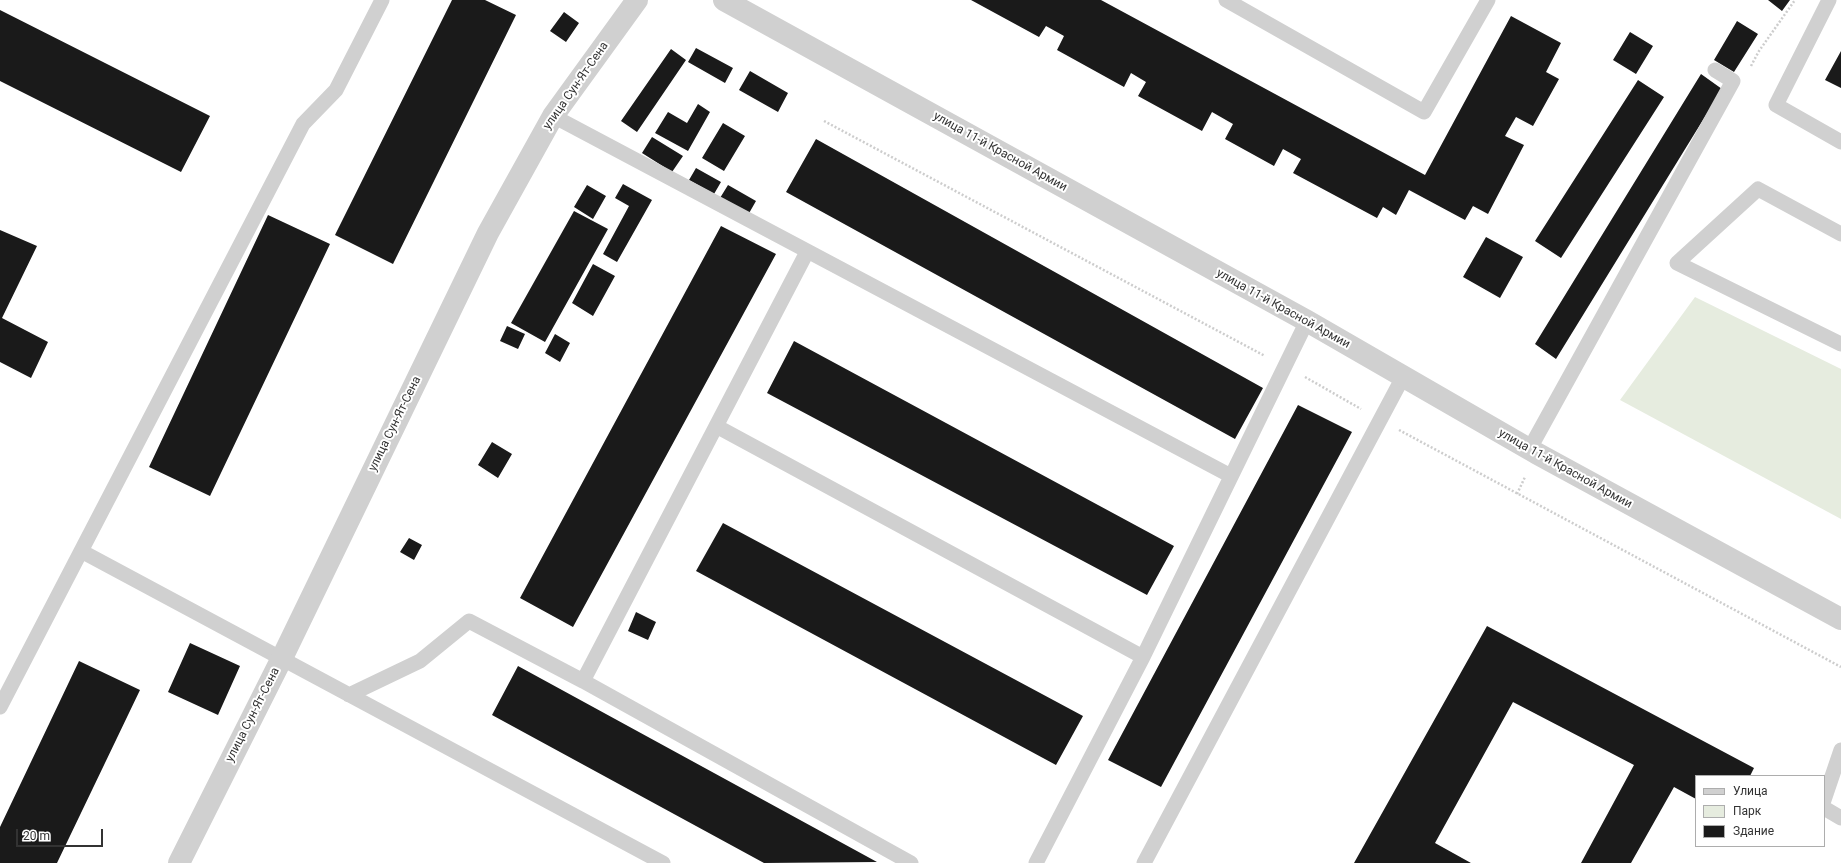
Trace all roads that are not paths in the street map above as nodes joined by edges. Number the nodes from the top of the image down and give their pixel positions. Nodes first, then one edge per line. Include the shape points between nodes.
1 (382, 0) edge
2 (637, 0) edge
3 (724, 0) edge
4 (1226, 0) edge
5 (1488, 0) edge
6 (1829, 0) edge
7 (1715, 70) dead end
8 (553, 116) junction
9 (1841, 142) edge
10 (1841, 234) edge
11 (807, 252) junction
12 (1307, 322) junction
13 (1841, 344) edge
14 (1403, 377) junction
15 (716, 426) junction
16 (1529, 450) junction
17 (1231, 476) junction
18 (81, 552) junction
19 (1841, 620) edge
20 (1143, 657) junction
21 (282, 658) junction
22 (583, 681) junction
23 (349, 695) junction
24 (0, 708) edge
25 (1841, 750) edge
26 (1825, 797) edge
27 (1825, 809) edge
28 (1841, 818) edge
29 (179, 863) edge
30 (663, 863) edge
31 (911, 863) edge
32 (1036, 863) edge
33 (1144, 863) edge

1 - 18 lane via 336,90 303,124
2 - 8 street, улица Сун-Ят-Сена
3 - 12 street, улица 11-й Красной Армии
4 - 5 lane via 1424,112
6 - 9 lane via 1776,105
7 - 16 lane via 1733,81
8 - 11 lane
8 - 21 street, улица Сун-Ят-Сена via 488,233
10 - 13 lane via 1758,189 1677,263
11 - 15 lane
11 - 17 lane
12 - 14 street, улица 11-й Красной Армии
12 - 17 lane
14 - 16 street, улица 11-й Красной Армии
14 - 33 lane
15 - 20 lane
15 - 22 lane
16 - 19 street, улица 11-й Красной Армии
17 - 20 lane
18 - 21 lane
18 - 24 lane
20 - 32 lane
21 - 23 lane
21 - 29 street, улица Сун-Ят-Сена
22 - 23 lane via 468,621 420,661
22 - 31 lane
23 - 30 lane
25 - 26 lane
27 - 28 lane

